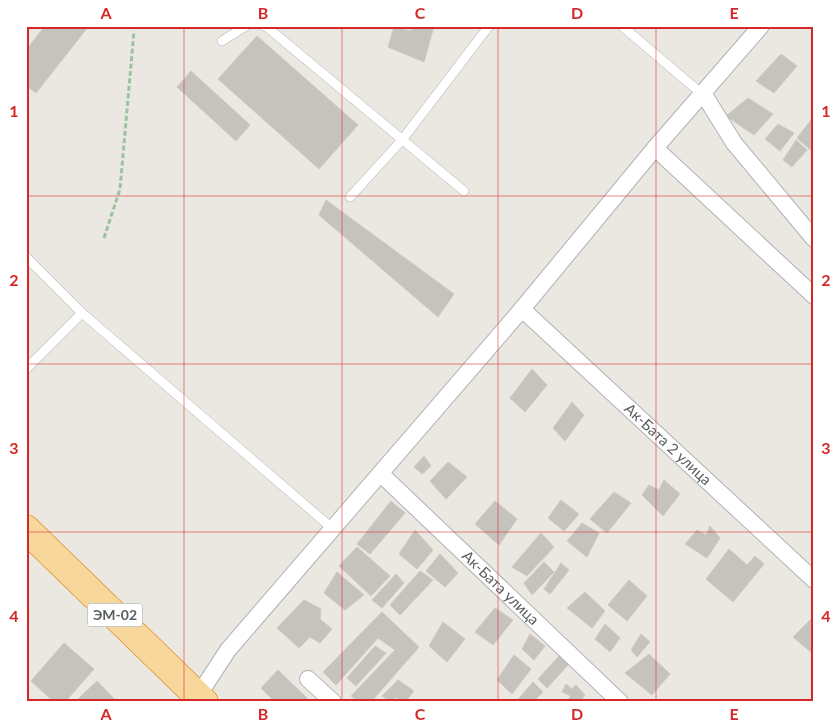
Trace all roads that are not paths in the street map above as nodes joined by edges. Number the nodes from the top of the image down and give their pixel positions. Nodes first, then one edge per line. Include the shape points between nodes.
1 (246, 26) edge
2 (264, 26) edge
3 (489, 26) edge
4 (622, 26) edge
5 (761, 26) edge
6 (222, 41) dead end
7 (702, 94) junction
8 (402, 140) junction
9 (655, 148) junction
10 (464, 191) dead end
11 (350, 197) dead end
12 (814, 239) edge
13 (26, 256) edge
14 (814, 296) edge
15 (522, 309) junction
16 (82, 314) junction
17 (26, 368) edge
18 (380, 474) junction
19 (26, 529) edge
20 (333, 529) junction
21 (814, 580) edge
22 (308, 679) dead end
23 (201, 699) edge
24 (333, 702) edge
25 (620, 702) edge

1 - 6 lane
2 - 8 lane
3 - 8 lane
4 - 7 lane
5 - 7 street
7 - 9 street
7 - 12 street via 734,144
8 - 10 lane
8 - 11 lane
9 - 14 street
9 - 15 street
13 - 16 lane
15 - 18 street
15 - 21 street, Ак-Бата 2 улица
16 - 17 lane
16 - 20 lane
18 - 20 street
18 - 25 street, Ак-Бата улица
19 - 23 highway, ЭМ-02
20 - 23 street via 228,650
22 - 24 street

